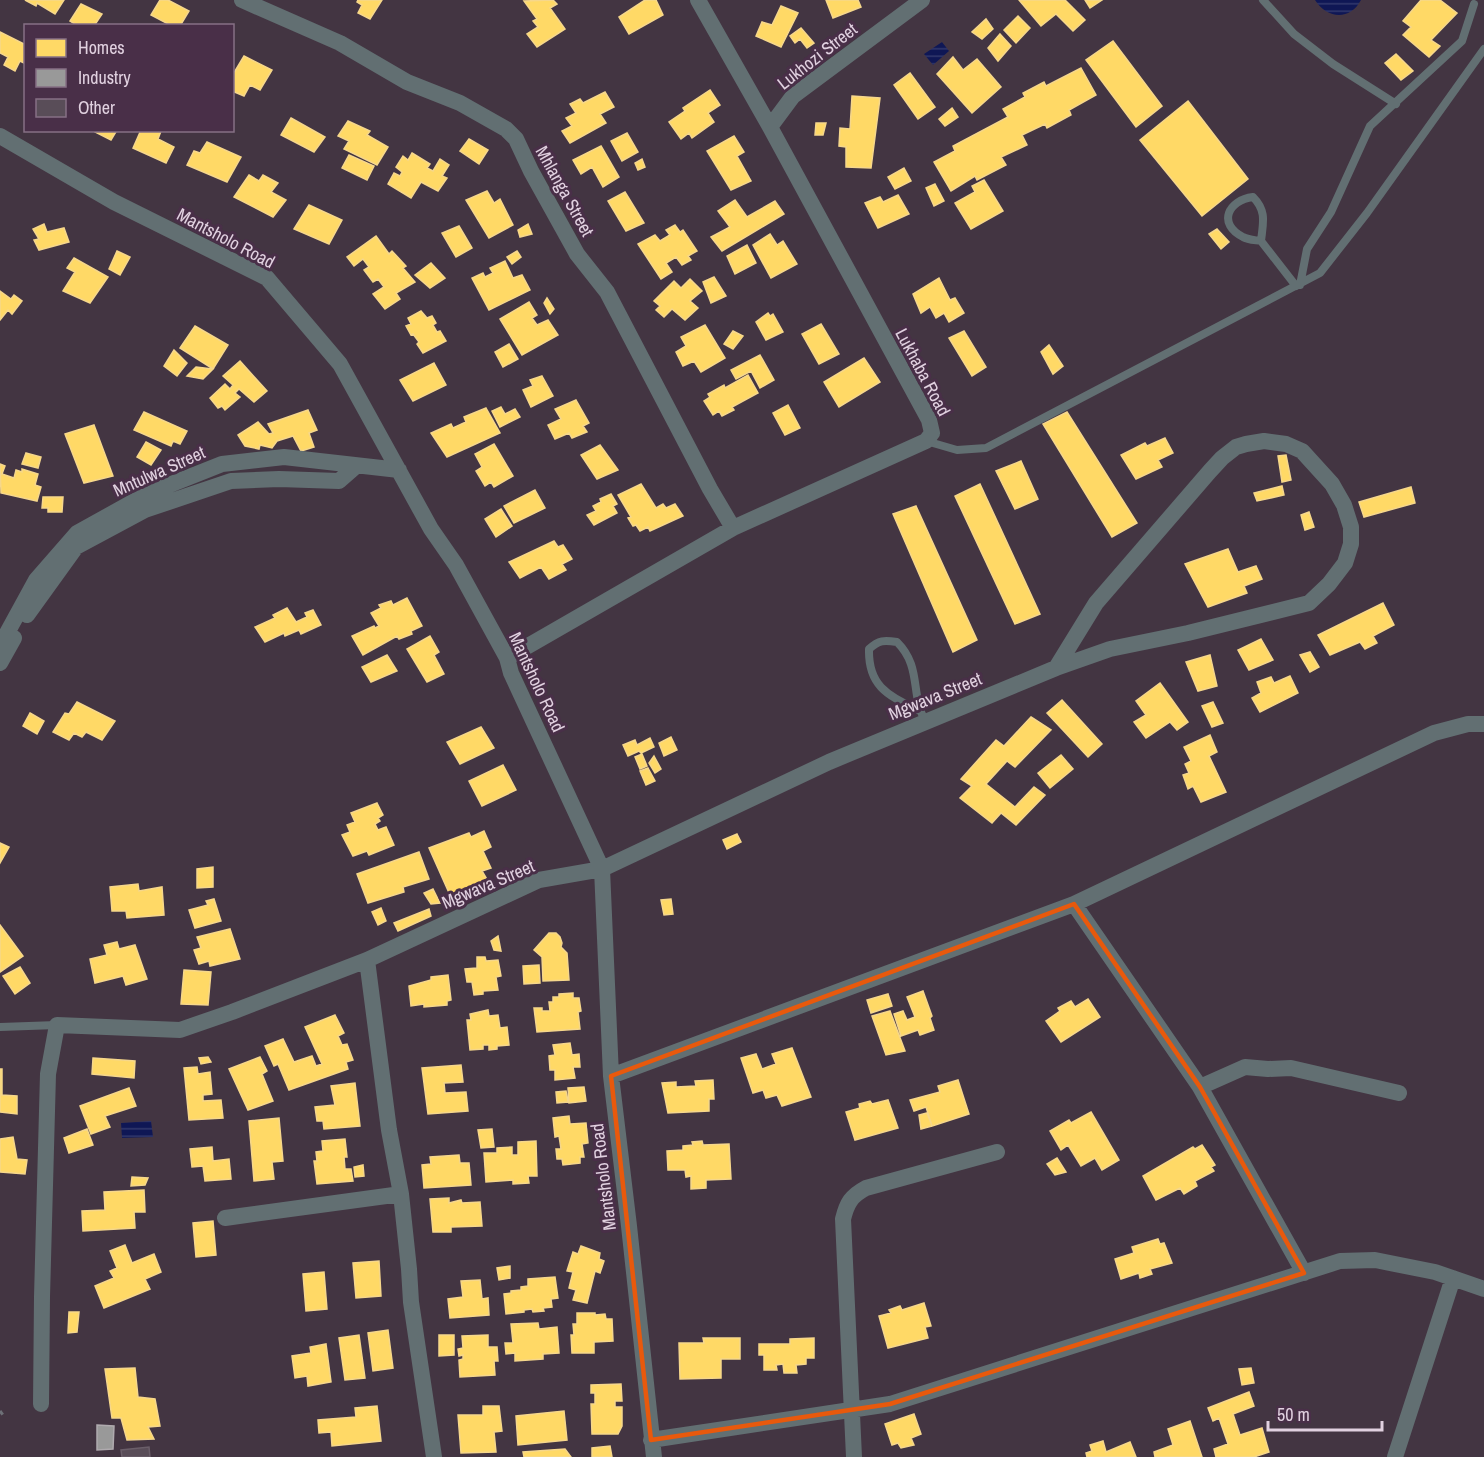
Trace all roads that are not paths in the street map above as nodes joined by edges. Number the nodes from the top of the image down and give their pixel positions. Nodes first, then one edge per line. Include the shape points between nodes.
1 (242, 0) edge
2 (698, 0) edge
3 (922, 0) edge
4 (1263, 0) edge
5 (1474, 4) dead end
6 (1484, 49) edge
7 (1396, 104) junction
8 (770, 127) junction
9 (0, 136) edge
10 (1261, 241) junction
11 (1298, 286) junction
12 (926, 441) junction
13 (355, 466) junction
14 (399, 470) junction
15 (733, 528) junction
16 (0, 646) edge
17 (507, 658) junction
18 (0, 663) edge
19 (1056, 668) junction
20 (922, 716) junction
21 (1484, 724) edge
22 (602, 869) junction
23 (1074, 904) junction
24 (367, 960) junction
25 (57, 1025) junction
26 (0, 1027) edge
27 (611, 1076) junction
28 (1200, 1087) junction
29 (1399, 1093) dead end
30 (998, 1152) dead end
31 (401, 1194) junction
32 (225, 1218) dead end
33 (1304, 1273) junction
34 (1453, 1278) junction
35 (1484, 1289) edge
36 (41, 1404) dead end
37 (851, 1411) junction
38 (651, 1440) junction
39 (434, 1457) edge
40 (654, 1457) edge
41 (854, 1457) edge
42 (1395, 1457) edge

1 - 15 street, Mhlanga Street via 340,43 407,82 506,129 516,140 577,254 607,292
2 - 8 street, Lukhaba Road
3 - 8 street, Lukhozi Street via 793,96
4 - 7 lane via 1294,34
5 - 7 lane via 1462,40
6 - 11 lane via 1320,273
7 - 11 lane via 1370,126 1331,212 1307,249
8 - 12 street, Lukhaba Road via 929,420 932,433
9 - 14 street, Mantsholo Road via 114,201 267,278 340,364
10 - 10 lane via 1261,206 1253,198 1236,201 1227,215 1230,225 1241,237
10 - 11 lane
11 - 12 lane via 986,448 957,450
12 - 15 street, Lukhaba Road
13 - 14 street, Mntulwa Street
13 - 16 street, Mntulwa Street via 284,457 222,464 149,493 77,533 36,580
13 - 18 street via 339,481 231,481 145,510 76,547 27,615
14 - 17 street, Mantsholo Road
15 - 17 street, Lukhaba Road
17 - 22 street, Mantsholo Road
19 - 19 street, Mgwava Street via 1096,603 1210,471 1236,447 1264,441 1286,444 1302,451 1332,484 1351,527 1351,544 1345,563 1309,603 1110,649
19 - 20 street, Mgwava Street
20 - 20 lane via 910,658 897,642 882,639 875,643 869,649 868,661 877,684
20 - 22 street, Mgwava Street
21 - 23 street via 1434,733
22 - 24 street, Mgwava Street via 539,880
22 - 27 street, Mantsholo Road
23 - 27 street
23 - 28 street
24 - 25 street, Mgwava Street via 180,1030
24 - 31 street
25 - 26 lane
25 - 36 street via 48,1074
27 - 38 street, Mantsholo Road
28 - 29 street via 1245,1067 1291,1068
28 - 33 street
30 - 37 street via 866,1188 847,1203 843,1219
31 - 32 street
31 - 39 street via 411,1302
33 - 34 street via 1340,1261 1374,1260
33 - 37 street via 891,1404
34 - 35 street
34 - 42 street
37 - 38 street
37 - 41 street
38 - 40 street, Mantsholo Road

